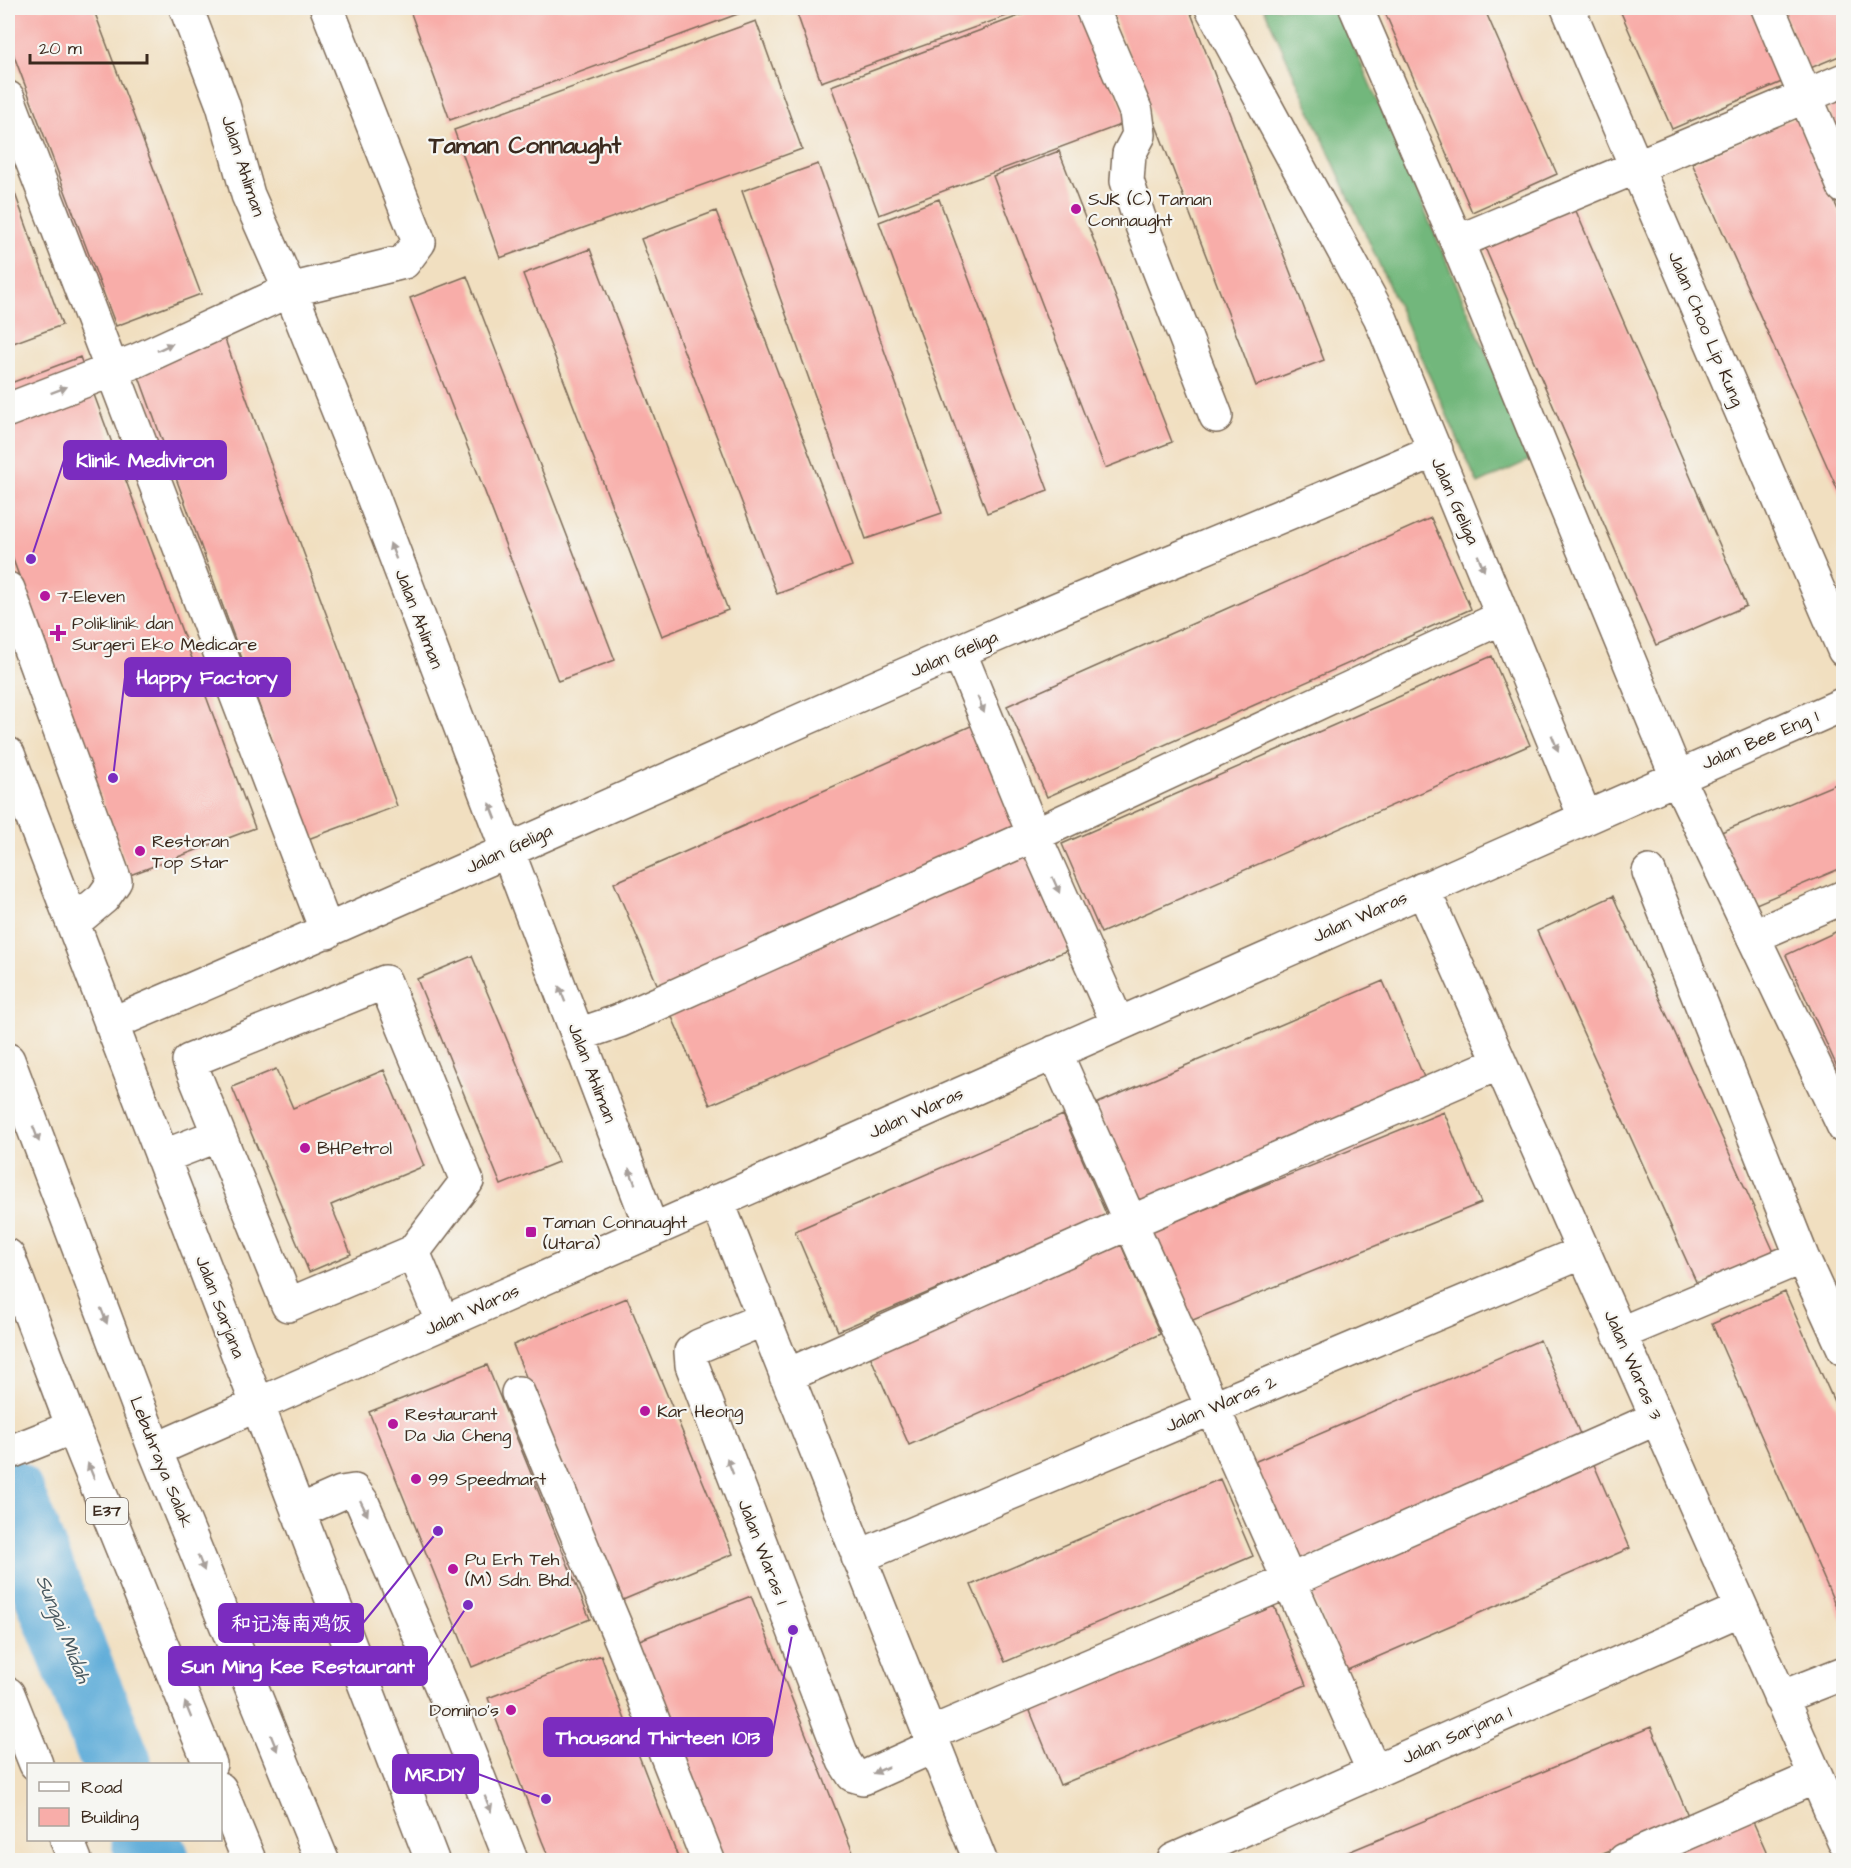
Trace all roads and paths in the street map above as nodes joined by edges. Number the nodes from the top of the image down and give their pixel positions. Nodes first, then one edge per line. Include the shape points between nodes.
1 (186, 8) edge
2 (327, 8) edge
3 (1092, 8) edge
4 (1212, 8) edge
5 (1356, 8) edge
6 (1568, 8) edge
7 (1768, 8) edge
8 (1844, 80) edge
9 (1805, 96) junction
10 (8, 99) edge
11 (1636, 167) junction
12 (1844, 187) edge
13 (1457, 242) junction
14 (291, 290) junction
15 (111, 370) junction
16 (8, 410) edge
17 (1216, 416) dead end
18 (1436, 450) junction
19 (8, 589) edge
20 (1503, 617) junction
21 (1844, 650) edge
22 (959, 651) junction
23 (1844, 704) edge
24 (8, 754) edge
25 (1677, 777) junction
26 (1585, 817) junction
27 (1034, 836) junction
28 (507, 850) junction
29 (1649, 872) dead end
30 (1423, 889) junction
31 (1844, 897) edge
32 (73, 923) junction
33 (327, 932) junction
34 (1754, 936) junction
35 (111, 1024) junction
36 (1118, 1024) junction
37 (578, 1035) junction
38 (1055, 1052) junction
39 (8, 1060) edge
40 (1499, 1063) junction
41 (1844, 1127) edge
42 (219, 1135) junction
43 (162, 1157) junction
44 (717, 1202) junction
45 (1131, 1222) junction
46 (652, 1230) junction
47 (413, 1252) junction
48 (1583, 1252) junction
49 (8, 1256) edge
50 (1802, 1257) junction
51 (764, 1319) junction
52 (443, 1323) junction
53 (1619, 1334) junction
54 (1844, 1349) edge
55 (786, 1376) junction
56 (518, 1393) dead end
57 (258, 1405) junction
58 (1213, 1408) junction
59 (1656, 1418) junction
60 (73, 1427) junction
61 (155, 1450) junction
62 (8, 1453) edge
63 (298, 1512) junction
64 (858, 1557) junction
65 (1289, 1581) junction
66 (1741, 1609) junction
67 (1844, 1673) edge
68 (8, 1694) edge
69 (1780, 1698) junction
70 (932, 1740) junction
71 (36, 1763) edge
72 (210, 1763) edge
73 (1374, 1772) junction
74 (1815, 1777) junction
75 (222, 1794) edge
76 (1844, 1840) edge
77 (68, 1841) edge
78 (75, 1860) edge
79 (249, 1860) edge
80 (322, 1860) edge
81 (432, 1860) edge
82 (511, 1860) edge
83 (708, 1860) edge
84 (980, 1860) edge
85 (1174, 1860) edge
86 (1625, 1860) edge

1 - 14 main road, Jalan Ahliman via 223,105 248,195
2 - 14 main road via 419,242 404,262
3 - 17 main road via 1136,112 1139,135 1129,154 1127,181
4 - 18 main road via 1380,317
5 - 13 main road
6 - 11 main road, Jalan Choo Lip Kung
7 - 9 main road
8 - 9 main road
9 - 11 main road
9 - 12 main road
10 - 15 main road
11 - 13 main road
11 - 21 main road, Jalan Choo Lip Kung
13 - 25 main road
15 -> 14 main road
28 -> 14 main road, Jalan Ahliman
16 -> 15 main road
15 - 33 main road
18 -> 20 main road, Jalan Geliga
18 - 22 main road, Jalan Geliga
19 - 32 main road via 114,881 103,898
20 -> 26 main road, Jalan Geliga
20 - 27 main road
22 -> 27 main road
22 - 28 main road, Jalan Geliga
23 - 25 main road, Jalan Bee Eng 1
24 - 32 main road, Jalan Sarjana
25 - 26 main road, Jalan Waras
25 - 34 main road
26 - 30 main road, Jalan Waras
27 -> 36 main road
27 - 37 main road via 619,1021
28 - 33 main road, Jalan Geliga
37 -> 28 main road, Jalan Ahliman
29 - 50 main road
30 - 36 main road, Jalan Waras
30 - 40 main road, Jalan Waras 3
31 - 34 main road
32 - 35 main road, Jalan Sarjana
33 - 35 main road, Jalan Geliga
34 - 41 main road
35 - 43 main road, Jalan Sarjana
36 - 38 main road, Jalan Waras
46 -> 37 main road, Jalan Ahliman
38 - 44 main road, Jalan Waras
38 - 45 main road
39 -> 61 main road, Lebuhraya Salak
40 - 45 main road
40 - 48 main road, Jalan Waras 3
42 - 43 main road
42 - 47 main road via 288,1305
42 - 47 main road via 189,1061 385,982 467,1181
43 - 57 main road, Jalan Sarjana
44 - 46 main road, Jalan Waras
44 - 51 main road
45 - 55 main road
45 - 58 main road
46 - 52 main road, Jalan Waras
47 - 52 main road
48 - 53 main road, Jalan Waras 3
48 - 58 main road, Jalan Waras 2
49 - 60 main road, E37
50 - 53 main road
50 - 54 main road
51 - 55 main road
70 -> 51 main road, Jalan Waras 1 via 863,1778 853,1775 840,1750 692,1365 691,1352 699,1346
52 - 57 main road, Jalan Waras
53 - 59 main road, Jalan Waras 3
55 - 64 main road
56 - 83 main road
57 - 61 main road, Jalan Waras
57 - 63 main road, Jalan Sarjana
58 - 64 main road, Jalan Waras 2
58 - 65 main road
59 - 65 main road
59 - 66 main road, Jalan Waras 3
60 - 62 main road
72 -> 60 main road, E37
61 -> 80 main road, Lebuhraya Salak
63 - 81 main road, Jalan Sarjana
63 -> 82 main road via 341,1493 354,1491 362,1502
64 - 70 main road
65 - 70 main road
65 - 73 main road
66 - 69 main road, Jalan Waras 3
66 - 73 main road, Jalan Sarjana 1
67 - 69 main road
68 - 71 main road
69 - 74 main road, Jalan Waras 3
70 - 84 main road
73 - 85 main road, Jalan Sarjana 1
74 - 76 main road, Jalan Waras 3
74 - 86 main road
75 - 79 main road
77 - 78 main road

